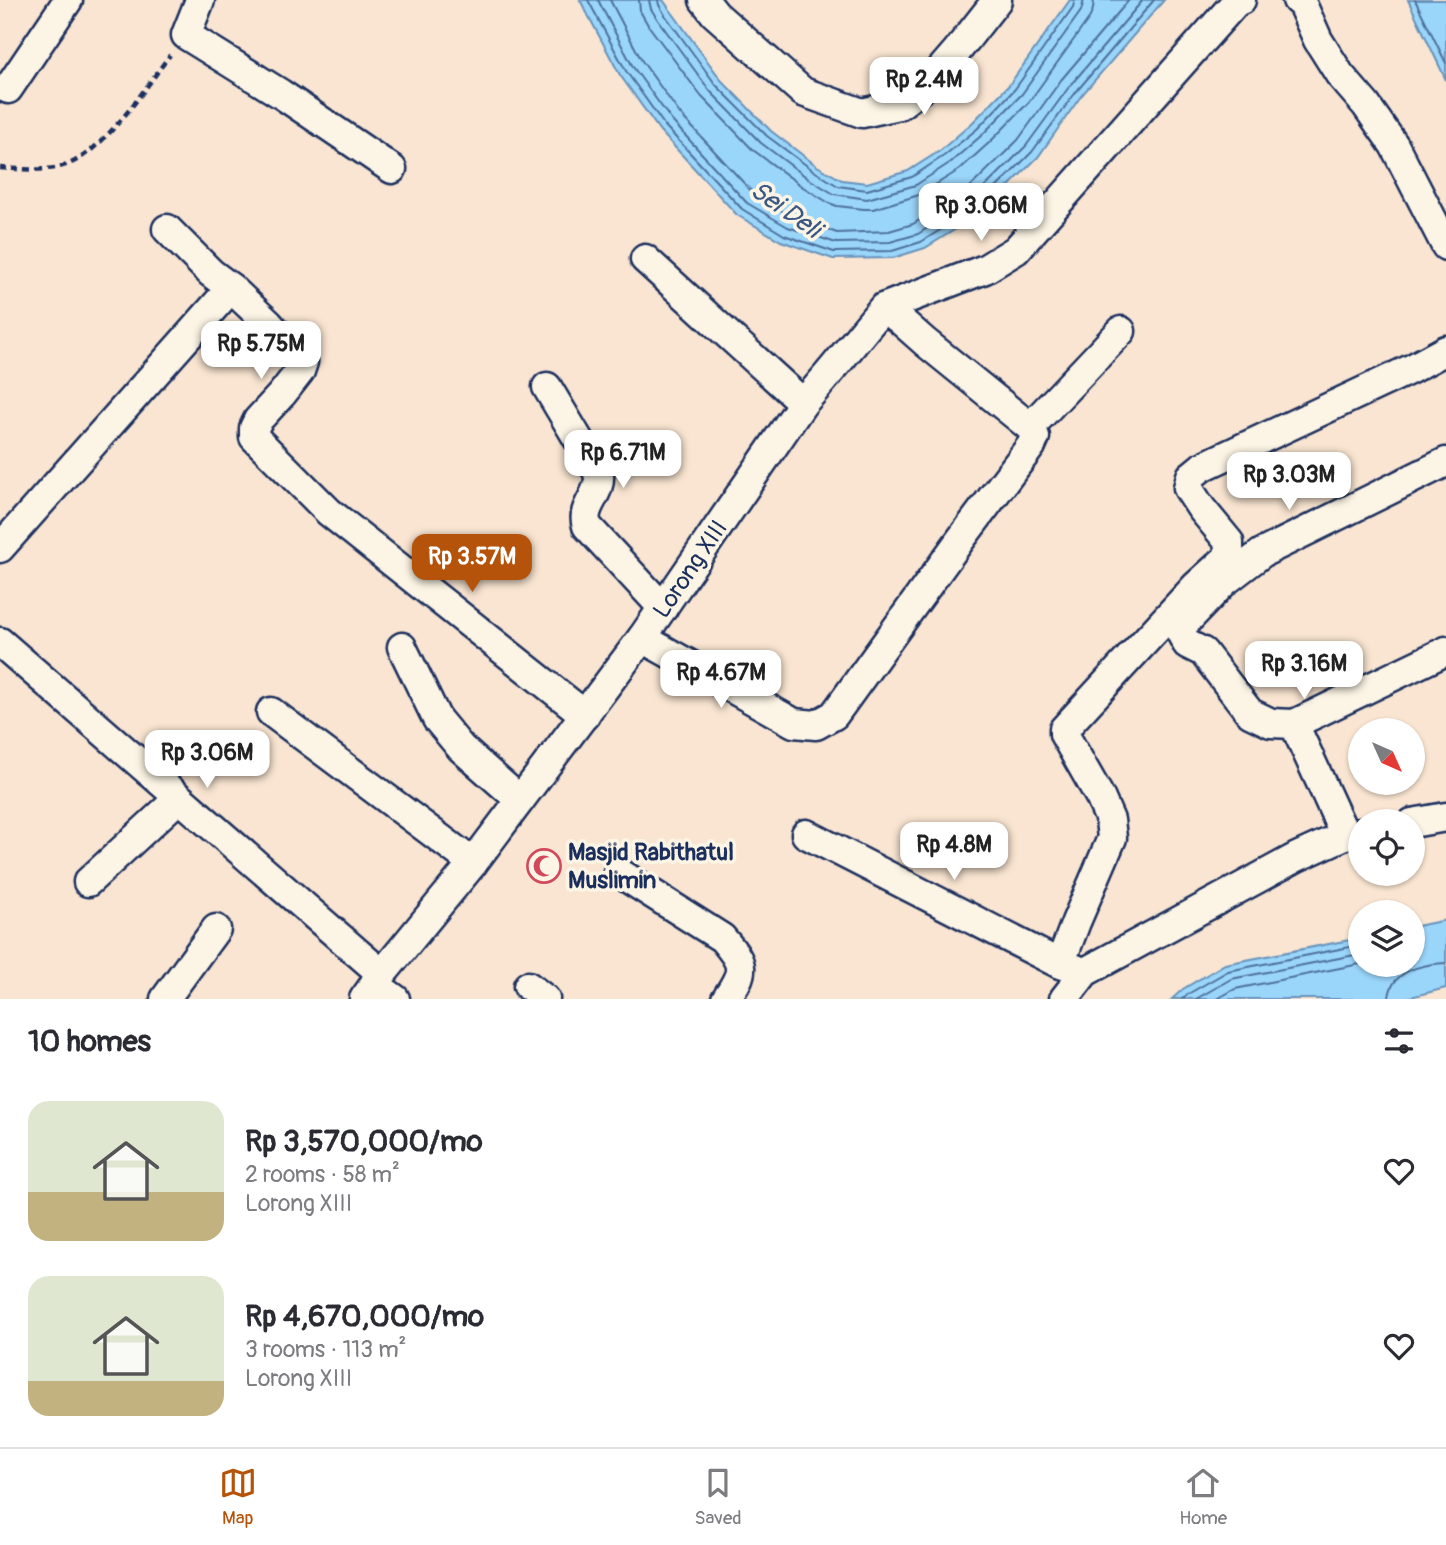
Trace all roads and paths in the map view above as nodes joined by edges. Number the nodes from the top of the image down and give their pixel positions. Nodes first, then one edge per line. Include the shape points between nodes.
1 (68, 0) edge
2 (200, 0) edge
3 (704, 0) edge
4 (996, 0) edge
5 (1241, 0) edge
6 (1297, 0) edge
7 (186, 35) junction
8 (8, 89) dead end
9 (0, 168) edge
10 (392, 169) dead end
11 (167, 229) dead end
12 (1446, 246) edge
13 (645, 259) dead end
14 (231, 288) junction
15 (883, 308) junction
16 (1121, 331) dead end
17 (1446, 350) edge
18 (547, 387) dead end
19 (803, 403) junction
20 (1030, 427) junction
21 (1446, 462) edge
22 (0, 548) edge
23 (663, 608) junction
24 (642, 638) junction
25 (0, 642) edge
26 (402, 647) dead end
27 (1446, 651) edge
28 (271, 712) dead end
29 (585, 715) junction
30 (1294, 724) junction
31 (179, 798) junction
32 (520, 800) junction
33 (1446, 817) edge
34 (1425, 821) edge
35 (1348, 825) edge
36 (806, 834) dead end
37 (1348, 836) edge
38 (473, 863) junction
39 (618, 872) dead end
40 (88, 882) dead end
41 (216, 929) dead end
42 (1073, 968) junction
43 (379, 989) edge
44 (165, 999) edge
45 (726, 999) edge
46 (1064, 999) edge

1 - 8 street
2 - 7 street
3 - 4 street via 803,92 862,113 899,106 931,81
5 - 15 street via 1016,250 985,269
6 - 12 street via 1340,75 1394,145
7 - 9 path via 115,127 79,158 64,166
7 - 10 street
11 - 14 street
13 - 19 street
14 - 22 street
14 - 29 street via 303,362 258,420 254,437 329,512
15 - 19 street, Lorong XIII
15 - 20 street
16 - 20 street
17 - 42 street via 1191,476 1188,488 1229,542 1229,556 1064,729 1100,797 1112,838 1076,922
18 - 23 street via 599,474 598,490 585,513 587,526
19 - 23 street, Lorong XIII
20 - 24 street via 1035,437 1031,446 834,715 816,725 794,723
21 - 30 street via 1262,553 1224,582 1180,629 1187,644 1203,652 1250,713 1271,723
23 - 24 street, Lorong XIII
24 - 29 street, Lorong XIII
25 - 31 street
26 - 32 street via 437,719 461,748
27 - 30 street
28 - 38 street
29 - 32 street, Lorong XIII
30 - 35 street
31 - 40 street
31 - 43 street
32 - 38 street, Lorong XIII
33 - 34 street
36 - 42 street
37 - 42 street
38 - 43 street, Lorong XIII
39 - 45 street via 723,939 736,953 739,980
41 - 44 street
42 - 46 street

